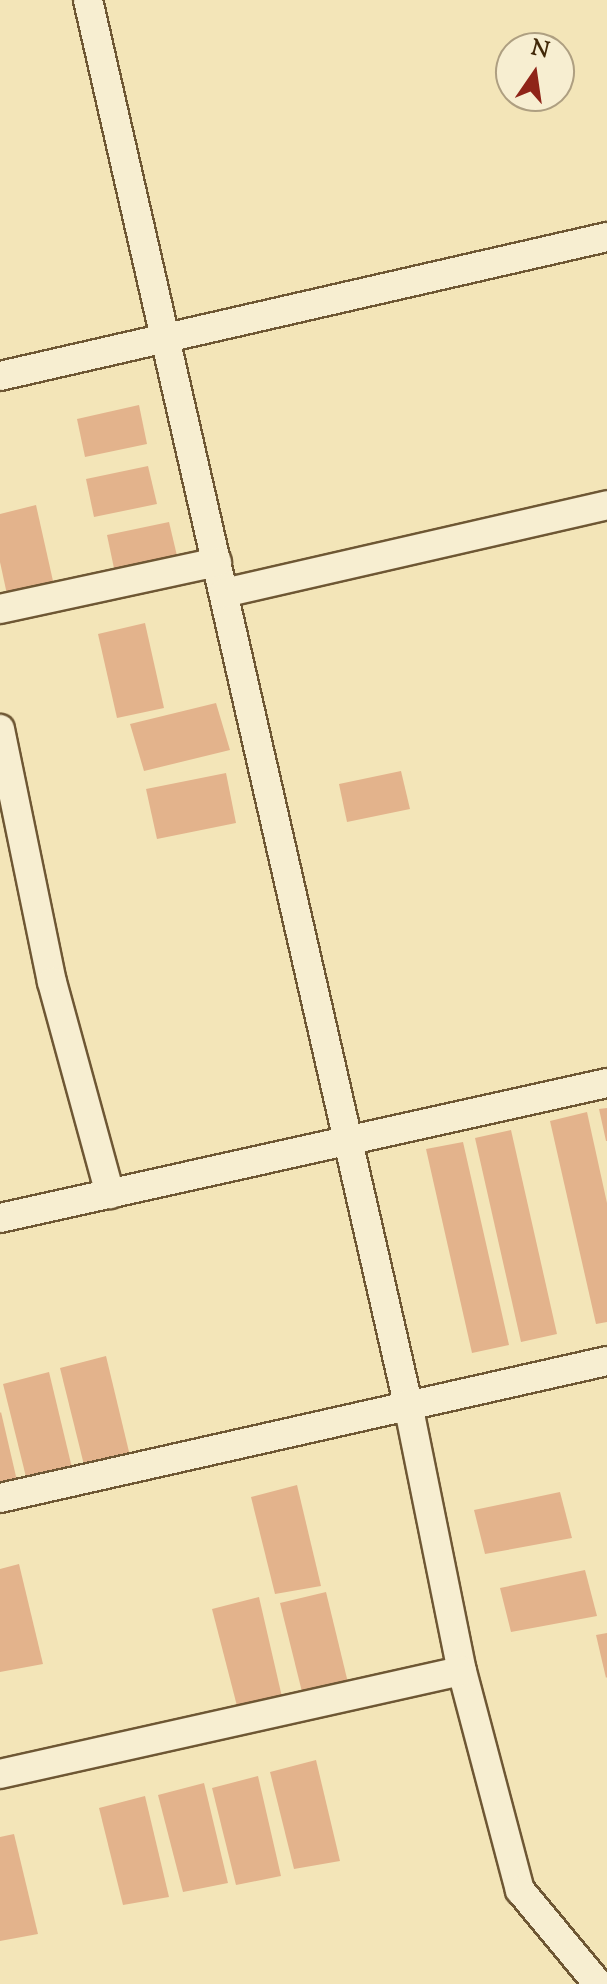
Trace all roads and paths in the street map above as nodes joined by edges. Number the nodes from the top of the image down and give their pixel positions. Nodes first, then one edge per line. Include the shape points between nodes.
1 (88, 0) edge
2 (607, 237) edge
3 (167, 339) junction
4 (0, 376) edge
5 (607, 505) edge
6 (217, 562) junction
7 (224, 593) junction
8 (0, 609) edge
9 (0, 729) edge
10 (607, 1083) edge
11 (346, 1142) junction
12 (110, 1194) junction
13 (0, 1218) edge
14 (607, 1361) edge
15 (408, 1404) junction
16 (0, 1498) edge
17 (462, 1671) junction
18 (0, 1774) edge
19 (598, 1984) edge

1 - 3 street
2 - 3 street
3 - 4 street
3 - 6 street
5 - 7 street
6 - 7 street
6 - 8 street
7 - 11 street
9 - 12 street via 52,982
10 - 11 street
11 - 12 street
11 - 15 street
12 - 13 street
14 - 15 street
15 - 16 street
15 - 17 street
17 - 18 street
17 - 19 street via 520,1890

